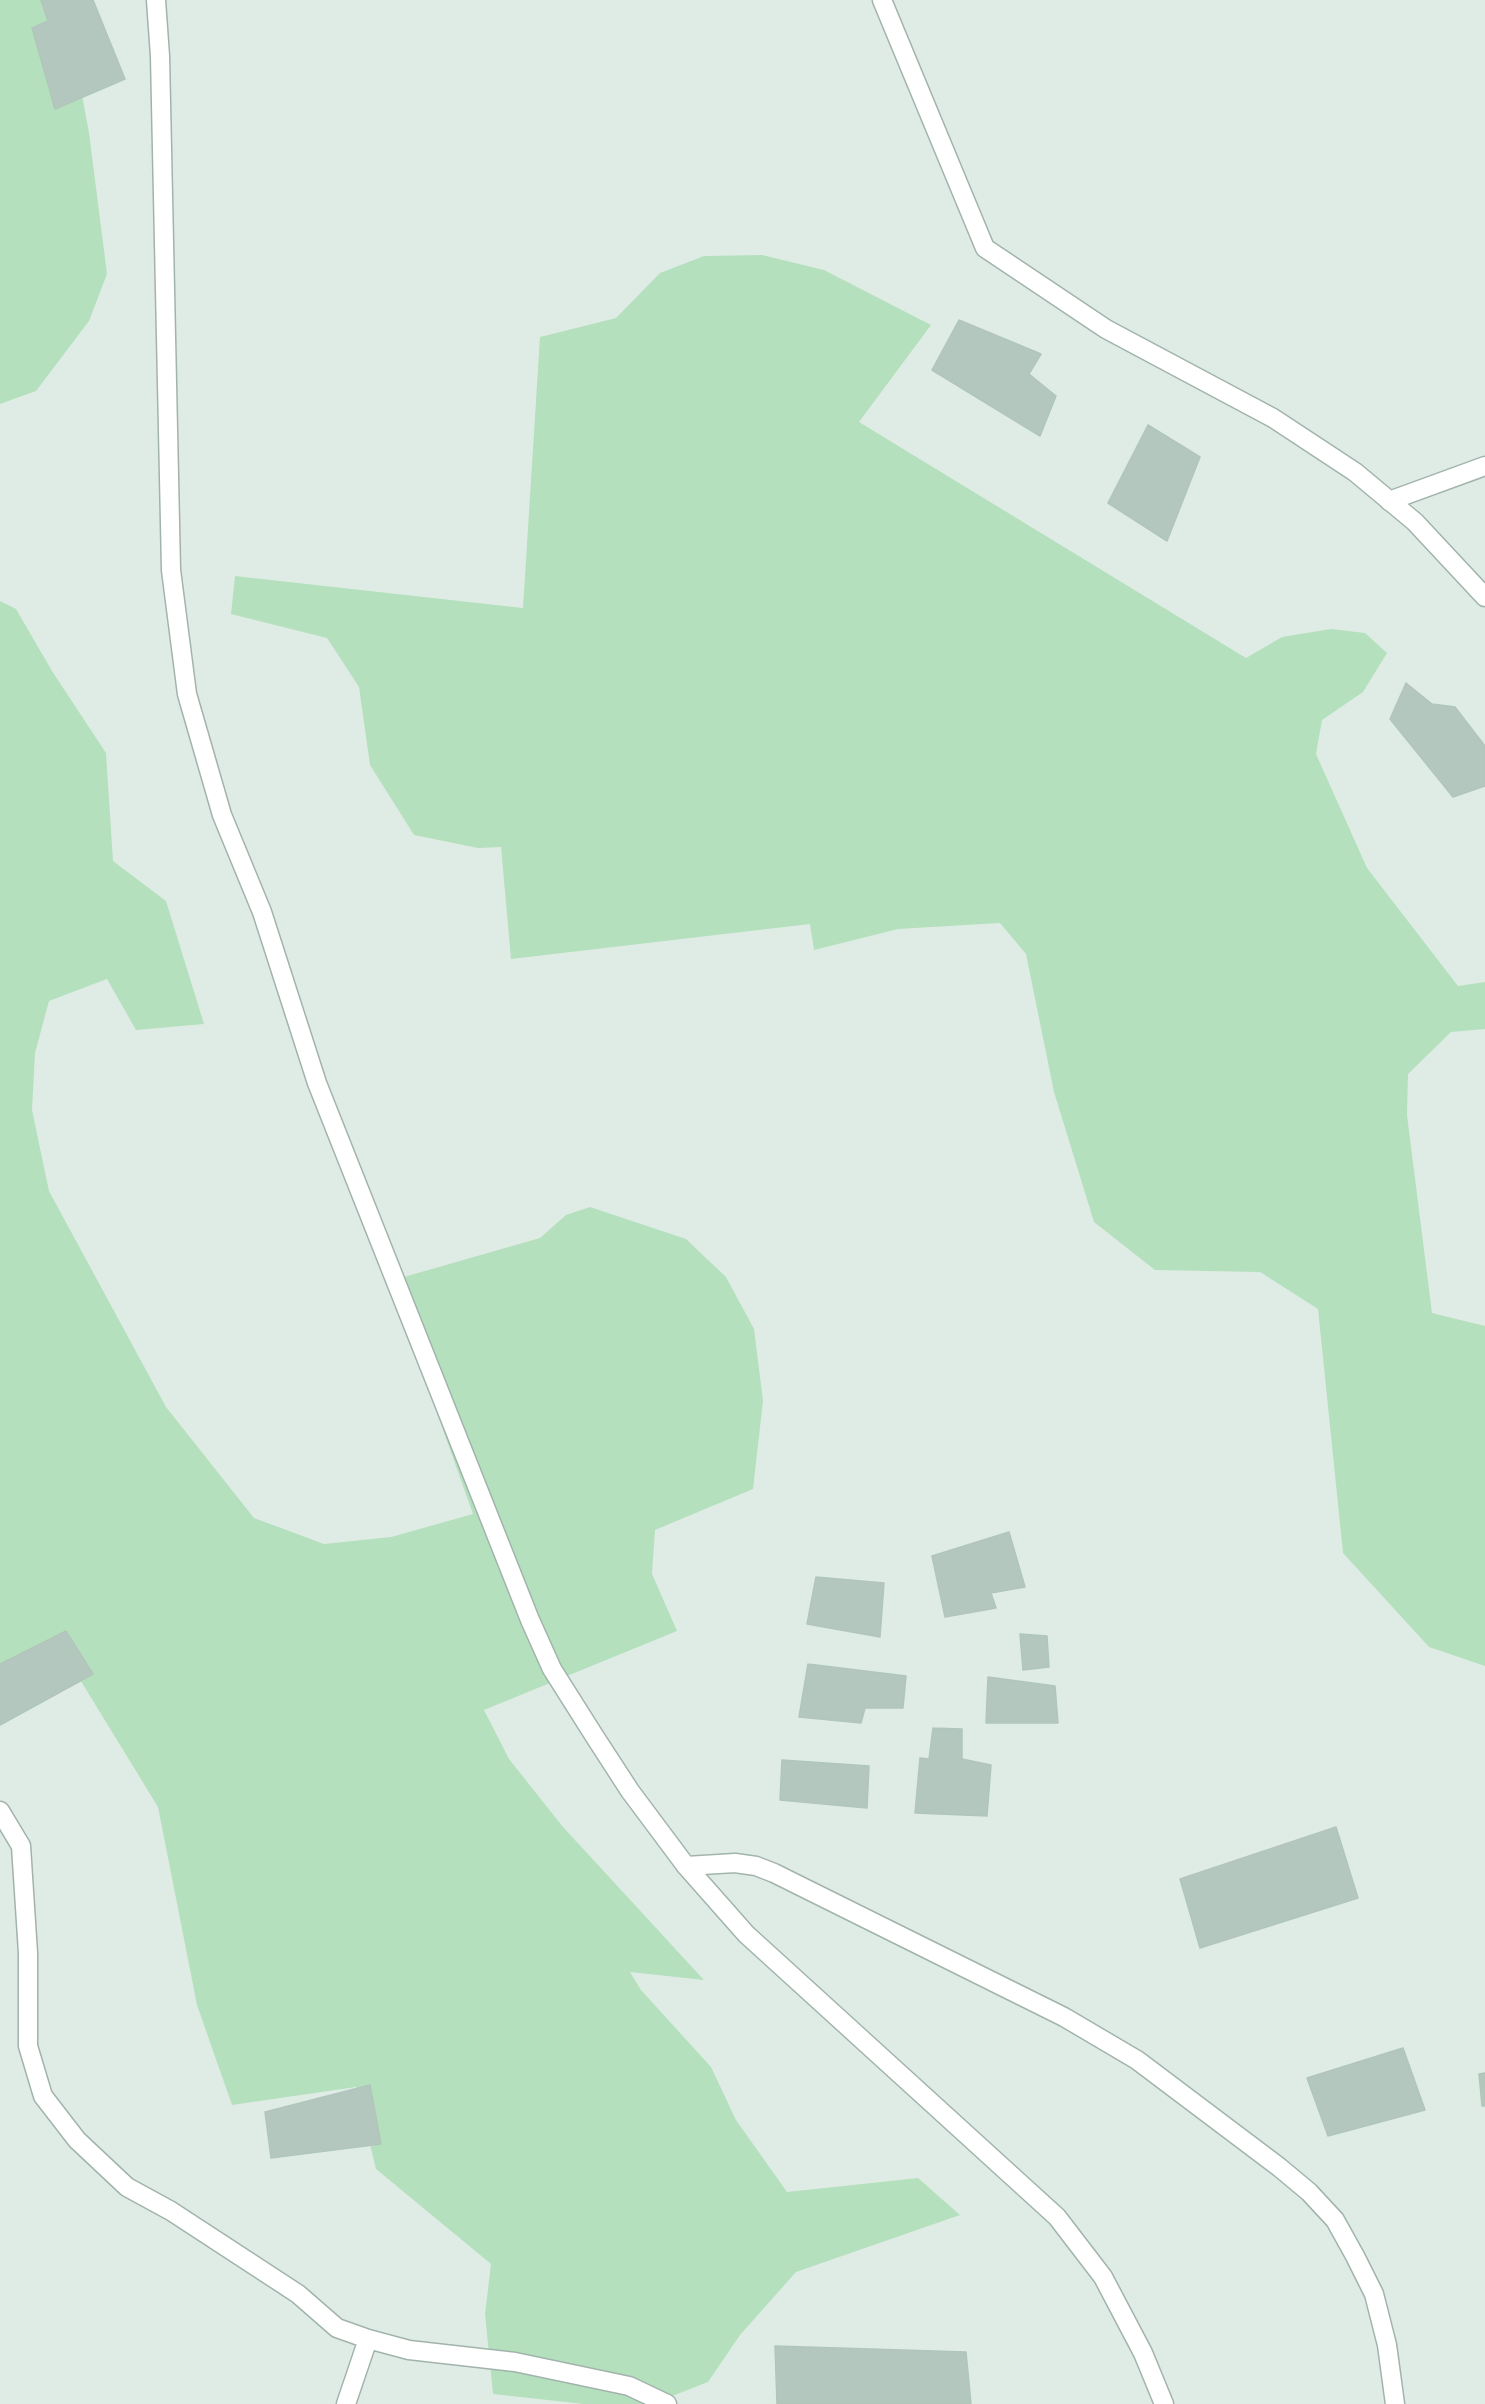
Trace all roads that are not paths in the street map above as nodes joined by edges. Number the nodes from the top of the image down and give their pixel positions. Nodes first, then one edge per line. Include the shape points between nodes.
1 (156, 0) edge
2 (882, 0) edge
3 (1485, 466) edge
4 (1389, 501) junction
5 (1485, 597) edge
6 (0, 1811) edge
7 (686, 1866) junction
8 (368, 2339) junction
9 (346, 2404) edge
10 (667, 2404) edge
11 (1164, 2404) edge
12 (1395, 2404) edge

1 - 7 street via 171,570 187,694 202,748 222,814 262,912 317,1083 530,1620 552,1668 594,1737
2 - 4 street via 985,248 1106,329 1273,418 1355,472
3 - 4 street
4 - 5 street via 1415,522
6 - 8 street via 21,1846 28,1953 28,2046 43,2096 77,2140 127,2187 298,2294 337,2328
7 - 11 street via 746,1934 1057,2217 1103,2277 1143,2353
7 - 12 street via 735,1863 774,1873 1064,2017 1137,2060 1279,2167 1335,2220 1374,2294 1387,2345
8 - 9 street
8 - 10 street via 410,2350 515,2362 629,2386

